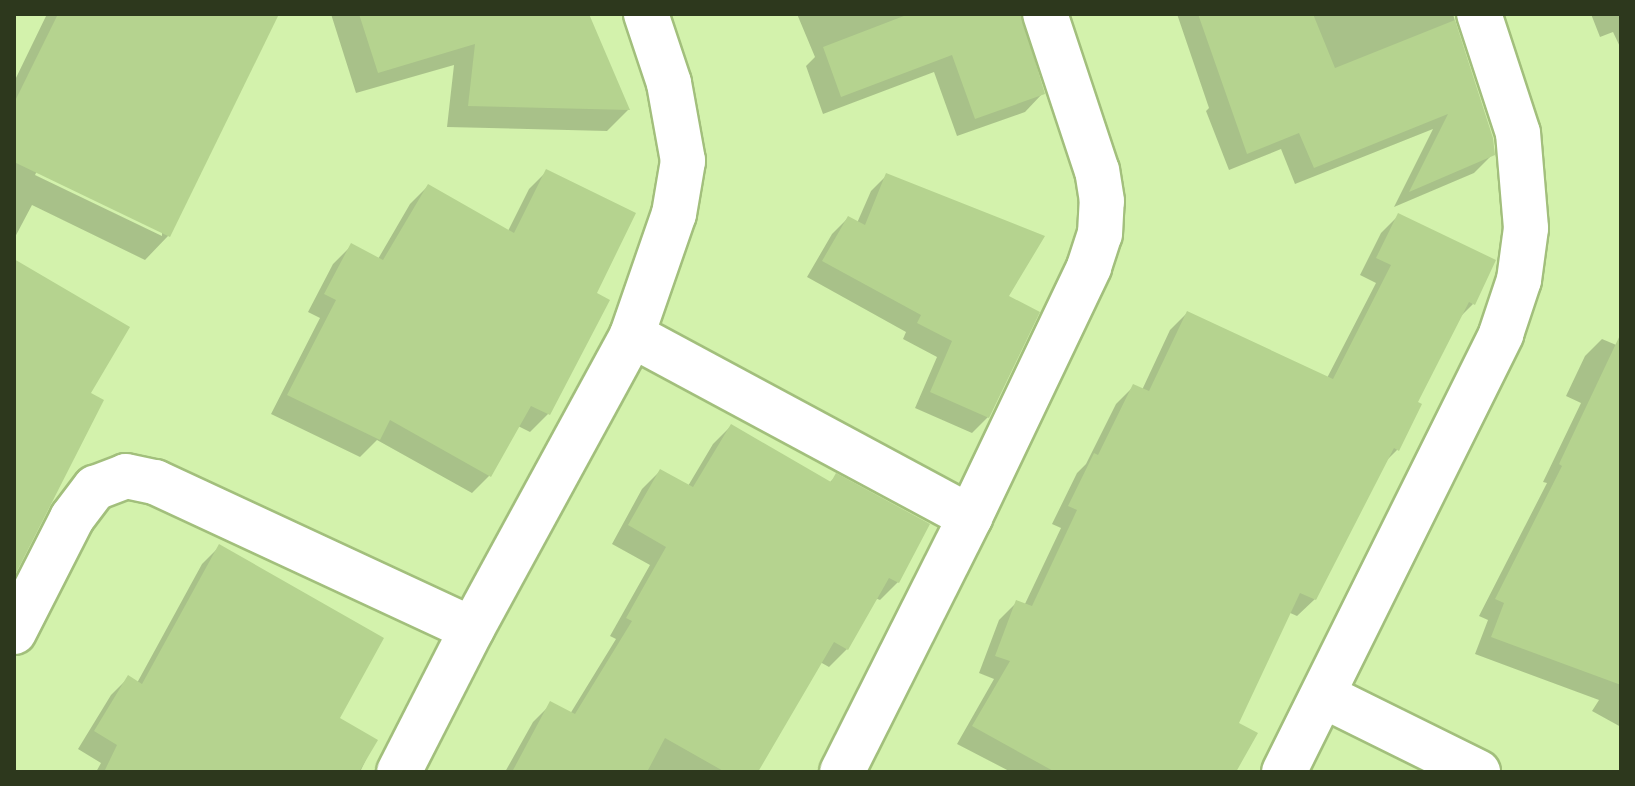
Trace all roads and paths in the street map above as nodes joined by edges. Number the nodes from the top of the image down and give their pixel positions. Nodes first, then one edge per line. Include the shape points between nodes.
1 (646, 14) edge
2 (1045, 14) edge
3 (1479, 14) edge
4 (632, 335) junction
5 (970, 517) junction
6 (472, 629) junction
7 (14, 632) edge
8 (1324, 696) junction
9 (399, 772) edge
10 (842, 772) edge
11 (1284, 772) edge
12 (1478, 772) edge

1 - 4 street via 669,83 683,161 674,214
2 - 5 street via 1097,171 1100,234
3 - 8 street via 1518,133 1526,228 1519,280 1501,334
4 - 5 street
4 - 6 street
5 - 10 street
6 - 7 street via 155,482 126,476 95,488 72,518
6 - 9 street
8 - 11 street
8 - 12 street

